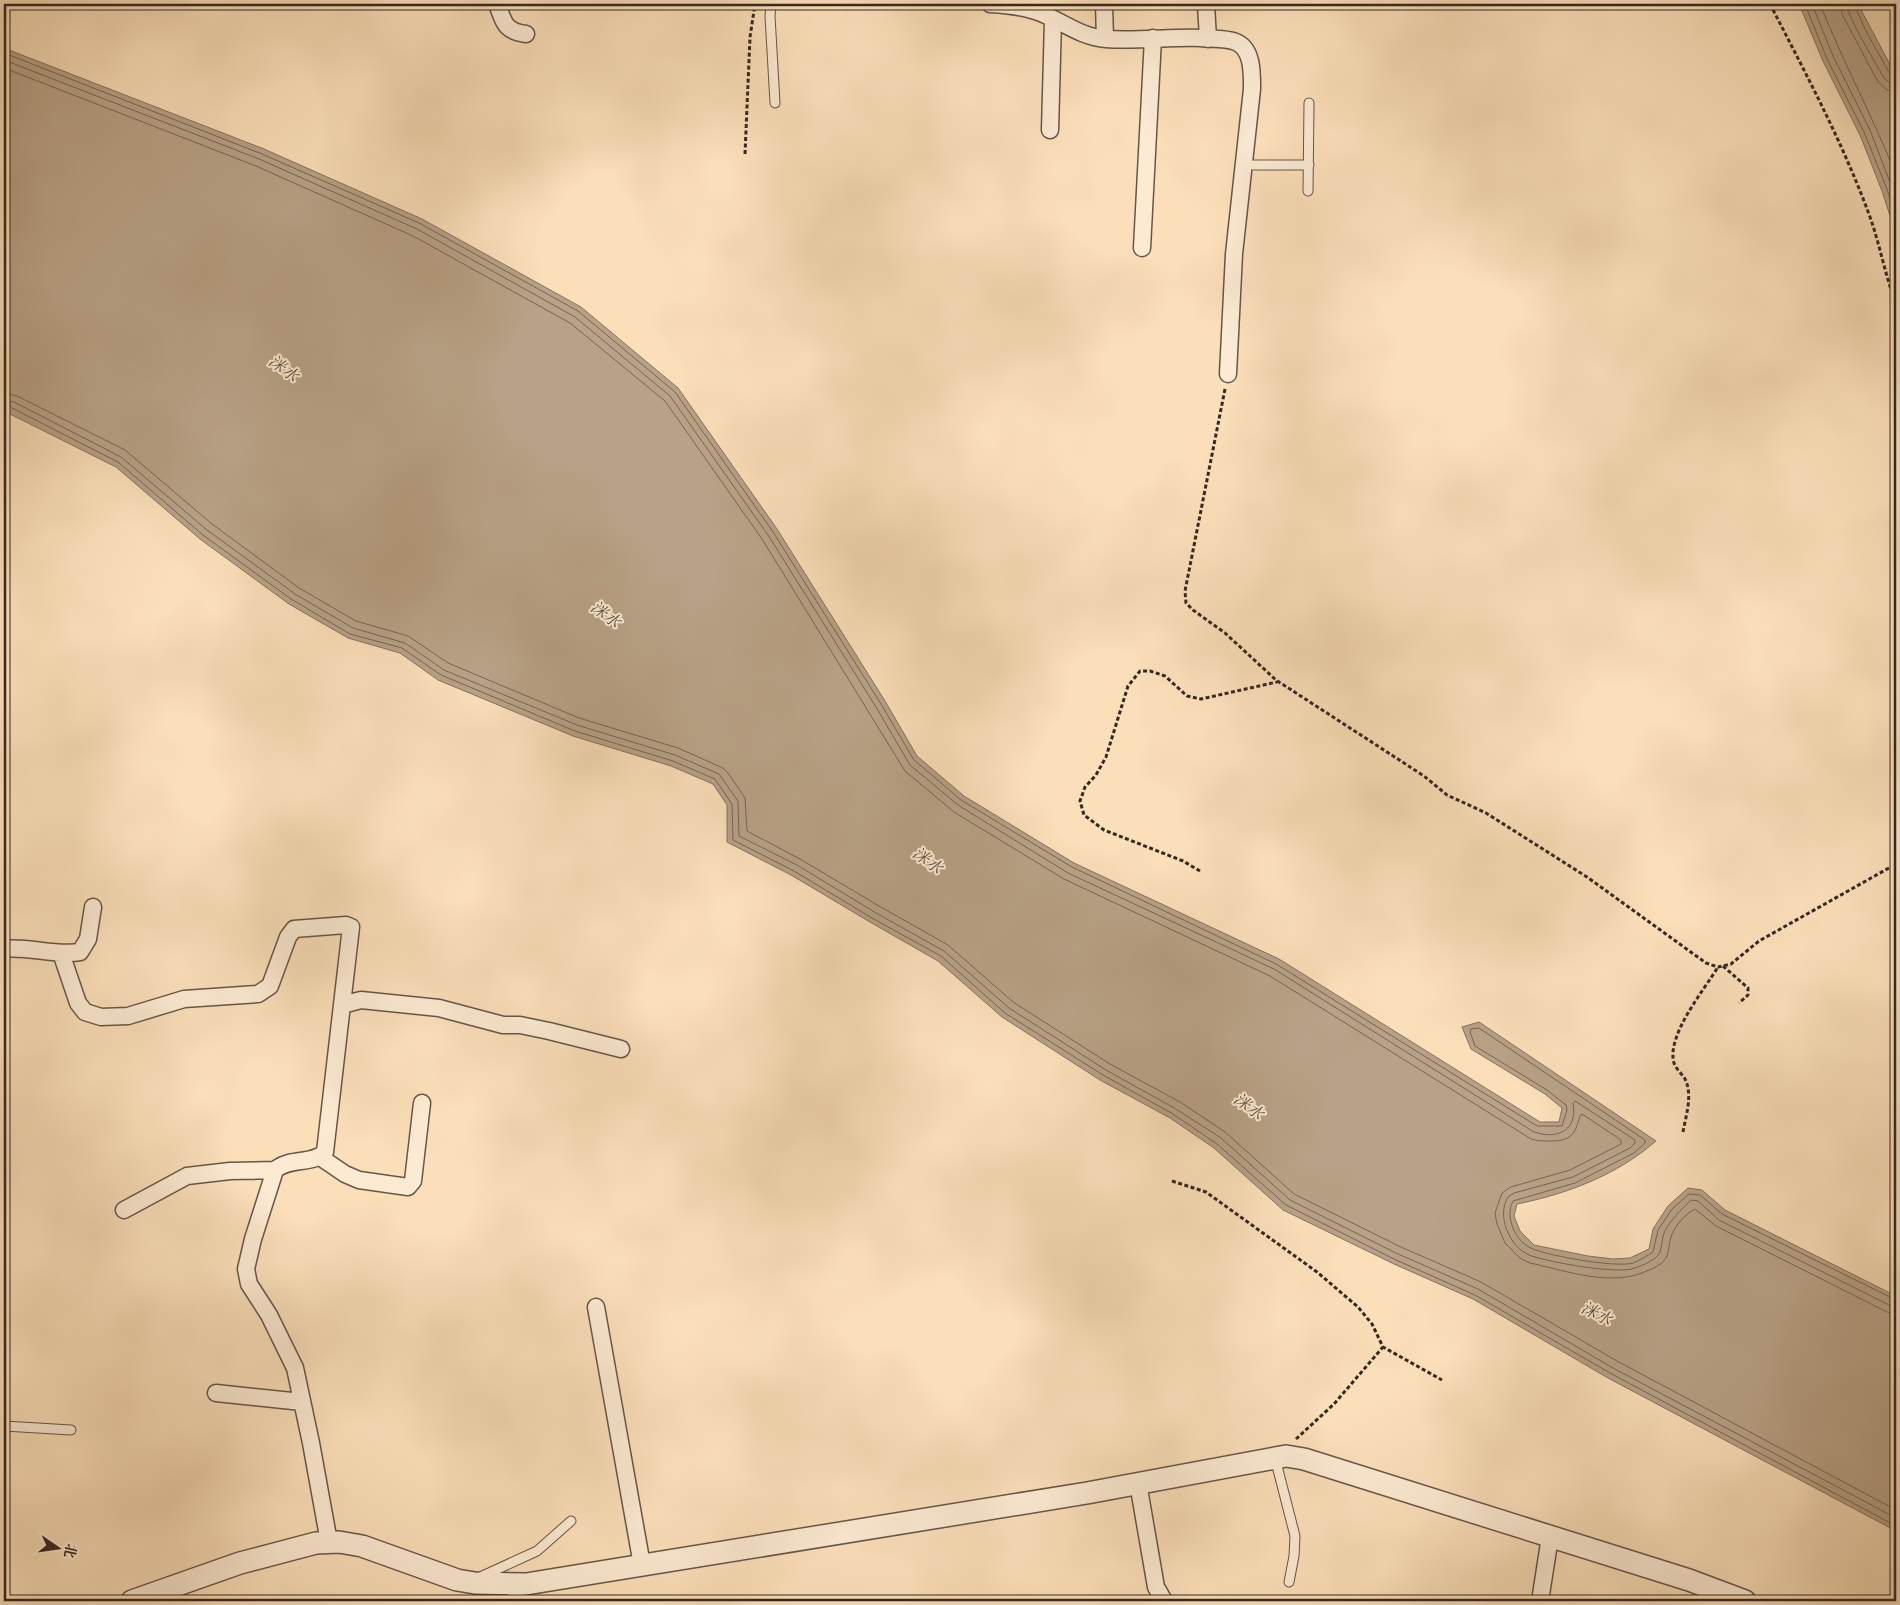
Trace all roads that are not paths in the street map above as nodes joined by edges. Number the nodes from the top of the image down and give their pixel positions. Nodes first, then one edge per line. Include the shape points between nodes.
1 (498, 4) edge
2 (771, 4) edge
3 (990, 4) edge
4 (1104, 4) edge
5 (1206, 4) edge
6 (1053, 20) junction
7 (526, 34) dead end
8 (1153, 38) junction
9 (1105, 39) junction
10 (1208, 39) junction
11 (775, 103) dead end
12 (1309, 103) dead end
13 (1050, 130) dead end
14 (1243, 164) junction
15 (1309, 164) junction
16 (1308, 191) dead end
17 (1142, 248) dead end
18 (1228, 374) road end
19 (93, 907) dead end
20 (4, 950) edge
21 (61, 953) junction
22 (342, 1005) junction
23 (621, 1050) dead end
24 (422, 1103) dead end
25 (320, 1157) junction
26 (275, 1170) junction
27 (124, 1210) dead end
28 (596, 1307) dead end
29 (216, 1393) dead end
30 (302, 1402) junction
31 (4, 1426) edge
32 (71, 1430) dead end
33 (1275, 1458) junction
34 (1138, 1483) junction
35 (571, 1522) dead end
36 (1550, 1537) junction
37 (328, 1542) junction
38 (642, 1565) junction
39 (469, 1582) junction
40 (1289, 1582) dead end
41 (516, 1593) edge
42 (1735, 1599) edge
43 (132, 1601) edge
44 (1164, 1601) edge
45 (1540, 1601) edge

1 - 7 street via 505,25
2 - 11 lane
3 - 6 street via 1036,11
4 - 9 street
5 - 10 street
6 - 9 street via 1086,36
6 - 13 street
8 - 9 street
8 - 10 street
8 - 17 street
10 - 14 street via 1236,42 1244,49 1251,64 1252,89
12 - 15 lane
14 - 15 lane
14 - 18 street via 1234,254
15 - 16 lane
19 - 21 street via 88,939 80,952
20 - 21 street via 14,948
21 - 22 street via 78,1003 85,1012 101,1017 128,1016 184,999 258,994 270,986 294,929 346,925 351,927
22 - 23 street via 361,1000 439,1008
22 - 25 street via 325,1152
24 - 25 street via 413,1180 408,1187 359,1180
25 - 26 street via 281,1165
26 - 27 street via 188,1176
26 - 30 street via 246,1269 249,1284 295,1368
28 - 38 street
29 - 30 street
30 - 37 street
31 - 32 lane
33 - 34 street
33 - 36 street via 1297,1457
33 - 40 lane via 1295,1536
34 - 38 street
34 - 44 street via 1156,1587
35 - 39 lane via 537,1551
36 - 42 street via 1689,1580
36 - 45 street
37 - 39 street via 362,1546
37 - 43 street via 316,1542 240,1563
38 - 41 street via 526,1584
39 - 41 street

